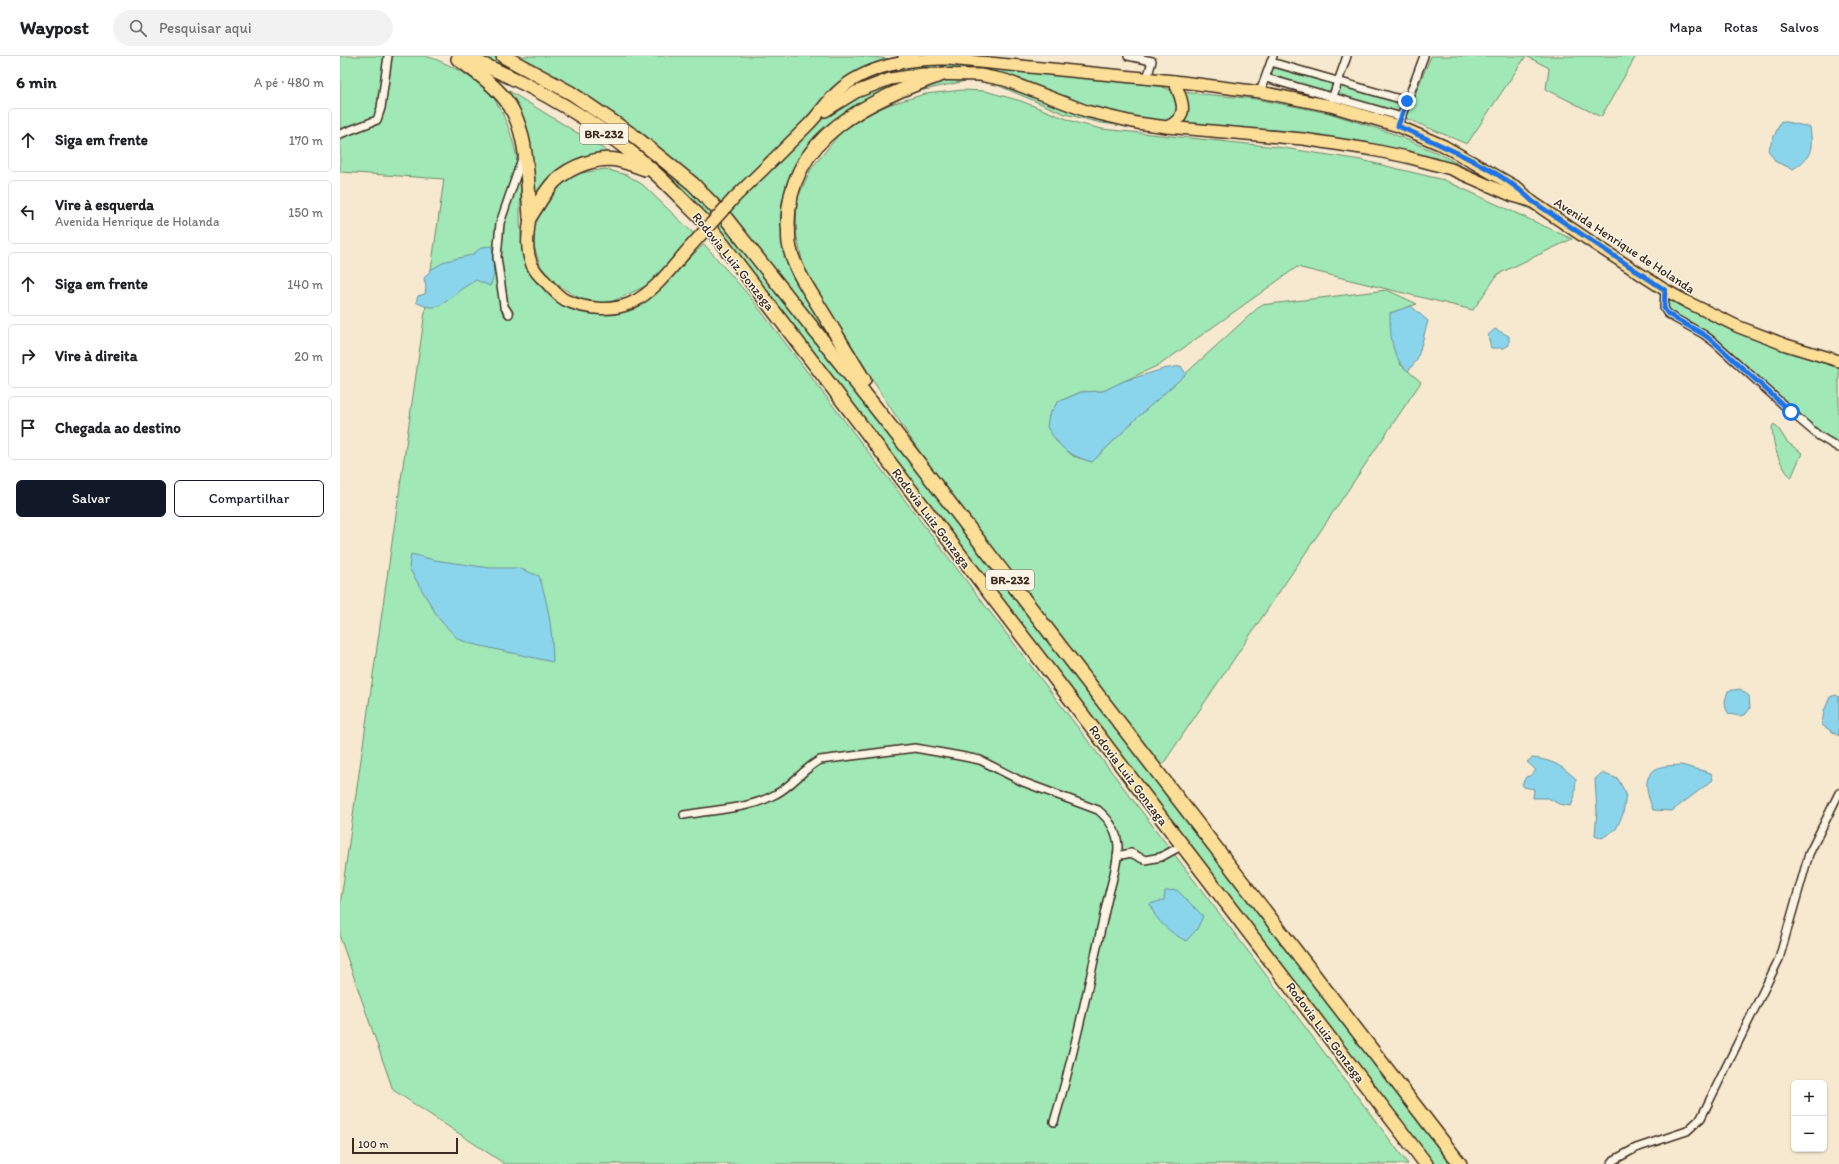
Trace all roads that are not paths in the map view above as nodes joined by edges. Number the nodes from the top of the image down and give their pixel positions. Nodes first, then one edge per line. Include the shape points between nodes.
1 (388, 56) edge
2 (454, 56) edge
3 (462, 56) edge
4 (504, 56) edge
5 (1128, 56) edge
6 (1347, 56) edge
7 (1424, 56) edge
8 (910, 58) edge
9 (1272, 59) edge
10 (1005, 60) edge
11 (943, 74) junction
12 (1266, 78) junction
13 (1147, 79) junction
14 (1174, 81) junction
15 (1338, 81) junction
16 (1260, 92) junction
17 (1332, 101) junction
18 (1407, 101) junction
19 (816, 117) junction
20 (1400, 121) junction
21 (1167, 127) junction
22 (340, 134) edge
23 (524, 152) junction
24 (654, 172) junction
25 (1532, 201) junction
26 (530, 217) junction
27 (1665, 290) junction
28 (509, 314) dead end
29 (1839, 361) edge
30 (891, 427) junction
31 (1839, 448) edge
32 (1839, 793) edge
33 (684, 815) dead end
34 (1182, 845) junction
35 (1117, 856) junction
36 (1054, 1122) dead end
37 (1426, 1164) edge
38 (1460, 1164) edge
39 (1611, 1164) edge

1 - 22 street via 380,115 377,120
2 - 23 highway via 486,80 505,100 517,121
3 - 24 highway, Rodovia Luiz Gonzaga / BR-232 via 543,94 628,150
4 - 30 highway, Rodovia Luiz Gonzaga / BR-232 via 590,105 634,136 693,184 725,217
5 - 13 street via 1152,61
6 - 15 street
7 - 18 street
8 - 10 main road
8 - 19 main road via 867,73 851,82 837,92
9 - 12 street
9 - 15 street
10 - 13 main road
11 - 19 main road via 907,75 873,84
11 - 21 main road via 980,75 1005,80 1086,111
11 - 30 highway via 875,103 837,126 821,140 805,160 796,178 789,204 789,243 800,274
12 - 16 street
12 - 17 street
13 - 14 main road
14 - 16 main road
14 - 21 main road via 1182,98 1182,109 1178,120
15 - 17 street
15 - 18 street
16 - 17 main road
17 - 20 main road
18 - 20 street
19 - 26 main road, bridge via 735,197 665,276 644,296 630,304 616,308 581,306 555,292 532,265 527,243
20 - 25 main road via 1518,188
21 - 25 main road via 1303,139 1376,150 1451,169 1513,196
23 - 26 highway
23 - 28 street via 500,223 497,257 504,306
24 - 26 highway via 620,160 598,160 583,165 568,171 554,182
24 - 34 highway, Rodovia Luiz Gonzaga / BR-232 via 708,225
25 - 27 main road, Avenida Henrique de Holanda
27 - 29 main road, Avenida Henrique de Holanda via 1739,327
27 - 31 street via 1664,308 1667,313 1714,342 1798,419
30 - 38 highway, Rodovia Luiz Gonzaga / BR-232
32 - 39 street via 1809,854 1779,959 1701,1118 1687,1131 1636,1148
33 - 35 street via 747,806 764,800 788,786 820,760 921,749 980,760 1023,782 1098,810 1111,824 1116,836
34 - 35 street via 1161,857 1145,860 1131,853
34 - 37 highway, Rodovia Luiz Gonzaga / BR-232
35 - 36 street

